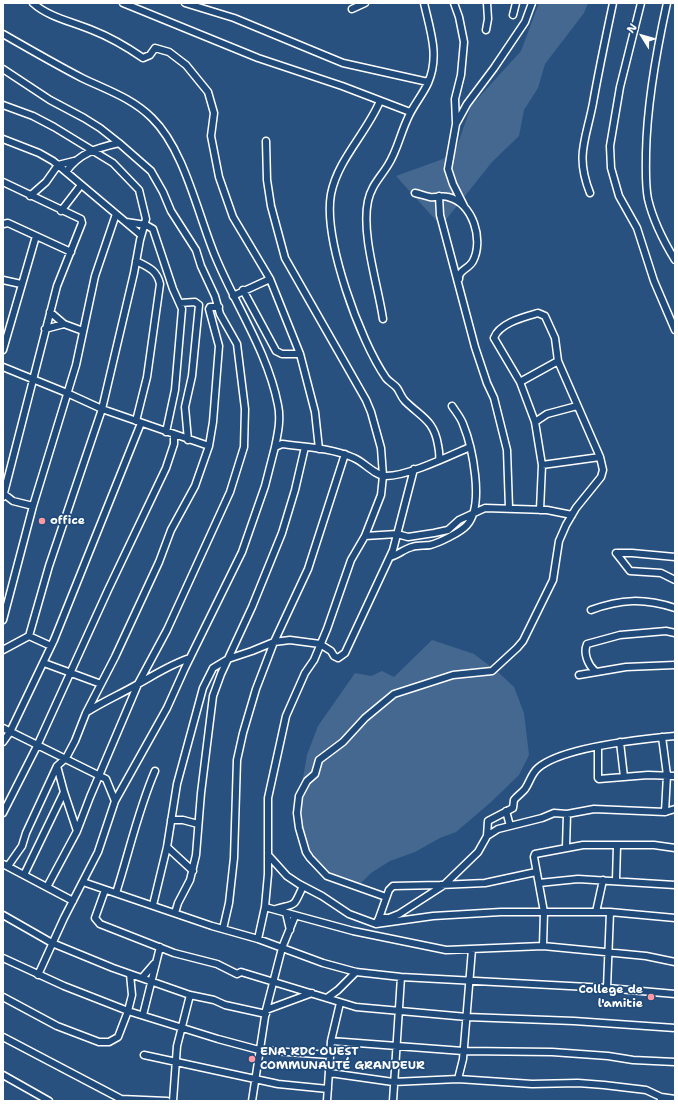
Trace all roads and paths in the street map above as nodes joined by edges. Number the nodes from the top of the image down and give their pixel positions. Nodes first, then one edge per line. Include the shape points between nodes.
1 (33, 3) edge
2 (123, 3) edge
3 (185, 3) edge
4 (365, 3) edge
5 (424, 3) edge
6 (454, 3) edge
7 (487, 3) edge
8 (516, 3) edge
9 (532, 3) edge
10 (613, 3) edge
11 (641, 3) edge
12 (667, 3) edge
13 (352, 9) dead end
14 (513, 15) dead end
15 (486, 30) dead end
16 (3, 34) edge
17 (3, 69) edge
18 (428, 82) junction
19 (380, 101) junction
20 (3, 105) edge
21 (410, 112) junction
22 (456, 124) junction
23 (3, 139) edge
24 (266, 141) dead end
25 (119, 143) junction
26 (94, 150) junction
27 (74, 160) junction
28 (58, 165) junction
29 (66, 172) junction
30 (3, 182) edge
31 (81, 184) junction
32 (415, 193) dead end
33 (590, 193) dead end
34 (30, 196) junction
35 (439, 196) junction
36 (464, 206) junction
37 (61, 211) junction
38 (116, 214) junction
39 (126, 222) junction
40 (3, 224) edge
41 (146, 225) junction
42 (141, 234) junction
43 (36, 236) junction
44 (71, 252) junction
45 (675, 260) edge
46 (136, 261) junction
47 (270, 279) junction
48 (3, 280) edge
49 (21, 284) junction
50 (460, 287) junction
51 (243, 290) junction
52 (233, 296) junction
53 (180, 303) junction
54 (219, 307) junction
55 (50, 312) junction
56 (383, 319) dead end
57 (64, 324) junction
58 (46, 329) junction
59 (675, 330) edge
60 (83, 331) junction
61 (3, 350) edge
62 (300, 354) junction
63 (558, 361) junction
64 (3, 367) edge
65 (33, 378) junction
66 (520, 382) junction
67 (67, 393) junction
68 (452, 406) dead end
69 (577, 406) junction
70 (102, 409) junction
71 (139, 422) junction
72 (535, 422) junction
73 (166, 432) junction
74 (174, 435) junction
75 (188, 440) junction
76 (209, 446) junction
77 (275, 447) junction
78 (305, 447) junction
79 (470, 447) junction
80 (319, 449) junction
81 (344, 454) junction
82 (600, 457) junction
83 (439, 460) junction
84 (542, 465) junction
85 (414, 469) junction
86 (383, 476) junction
87 (3, 495) edge
88 (33, 506) junction
89 (509, 508) junction
90 (540, 510) junction
91 (472, 515) junction
92 (572, 515) junction
93 (397, 534) junction
94 (365, 536) junction
95 (390, 557) junction
96 (675, 557) edge
97 (675, 580) edge
98 (5, 604) edge
99 (675, 607) edge
100 (591, 610) dead end
101 (3, 620) edge
102 (675, 632) edge
103 (29, 636) junction
104 (274, 642) junction
105 (320, 644) junction
106 (51, 646) junction
107 (3, 650) edge
108 (190, 658) junction
109 (228, 659) junction
110 (44, 663) junction
111 (675, 665) edge
112 (595, 671) junction
113 (69, 674) junction
114 (579, 675) dead end
115 (101, 684) junction
116 (138, 684) junction
117 (86, 713) junction
118 (3, 728) edge
119 (10, 732) junction
120 (675, 736) edge
121 (662, 737) junction
122 (3, 742) edge
123 (620, 742) junction
124 (38, 746) junction
125 (598, 747) junction
126 (64, 760) junction
127 (57, 766) junction
128 (155, 771) dead end
129 (667, 775) junction
130 (99, 776) junction
131 (675, 776) edge
132 (624, 777) junction
133 (64, 792) junction
134 (115, 800) junction
135 (675, 809) edge
136 (506, 811) junction
137 (665, 812) junction
138 (3, 813) edge
139 (567, 814) junction
140 (171, 820) junction
141 (198, 824) junction
142 (510, 826) junction
143 (77, 831) junction
144 (487, 836) junction
145 (617, 846) junction
146 (167, 847) junction
147 (566, 847) junction
148 (675, 848) edge
149 (269, 856) junction
150 (6, 865) edge
151 (193, 870) junction
152 (536, 872) junction
153 (24, 875) junction
154 (603, 880) junction
155 (616, 880) junction
156 (83, 882) junction
157 (539, 883) junction
158 (444, 885) junction
159 (675, 885) edge
160 (303, 886) junction
161 (47, 887) junction
162 (105, 890) junction
163 (116, 893) junction
164 (386, 897) junction
165 (73, 901) junction
166 (153, 905) junction
167 (265, 907) junction
168 (274, 909) junction
169 (544, 912) junction
170 (596, 912) junction
171 (610, 912) junction
172 (175, 913) junction
173 (286, 913) junction
174 (3, 915) edge
175 (295, 916) junction
176 (675, 918) edge
177 (377, 921) junction
178 (223, 929) junction
179 (290, 930) junction
180 (258, 939) junction
181 (52, 943) junction
182 (544, 946) junction
183 (160, 948) junction
184 (282, 948) junction
185 (472, 949) junction
186 (609, 952) junction
187 (3, 958) edge
188 (156, 962) junction
189 (675, 962) edge
190 (356, 972) junction
191 (130, 974) junction
192 (38, 975) junction
193 (401, 976) junction
194 (142, 978) junction
195 (151, 981) junction
196 (274, 981) junction
197 (470, 981) junction
198 (607, 988) junction
199 (312, 993) junction
200 (675, 994) edge
201 (190, 995) junction
202 (3, 997) edge
203 (327, 998) junction
204 (340, 1003) junction
205 (399, 1010) junction
206 (128, 1011) junction
207 (266, 1012) junction
208 (142, 1015) junction
209 (467, 1018) junction
210 (182, 1027) junction
211 (675, 1028) edge
212 (3, 1037) edge
213 (331, 1041) junction
214 (397, 1045) junction
215 (259, 1050) junction
216 (463, 1052) junction
217 (144, 1055) dead end
218 (330, 1055) junction
219 (176, 1062) junction
220 (675, 1062) edge
221 (330, 1073) junction
222 (3, 1075) edge
223 (458, 1079) junction
224 (255, 1080) junction
225 (393, 1082) junction
226 (328, 1089) junction
227 (661, 1099) edge
228 (675, 1099) edge
229 (49, 1101) edge
230 (166, 1101) edge
231 (173, 1101) edge
232 (252, 1101) edge
233 (327, 1101) edge
234 (393, 1101) edge

1 - 47 street via 53,15 123,45 143,58 150,55 155,48 169,52 186,64 208,92 214,113 212,144 229,208
2 - 19 street via 258,58
3 - 18 street via 234,18 342,63
4 - 13 street
5 - 18 street via 434,48
6 - 22 street via 464,42 461,75 455,99
7 - 15 street
8 - 14 street
9 - 22 street via 525,22 467,104
10 - 33 street via 583,143 584,178
11 - 59 street via 620,87 610,146 611,168 619,196 637,228 654,281
12 - 45 street via 652,83 646,184 652,212
16 - 52 street via 83,78 125,97 154,120 184,172
17 - 25 street via 50,100 84,118
18 - 21 street
19 - 21 street
19 - 83 street via 368,126 338,172 330,204 333,239 340,275 364,337 386,378 397,388 405,401 431,425 437,439
20 - 26 street via 33,116
21 - 56 street via 396,149 371,189 368,202 368,237 374,281
22 - 36 street via 448,169
23 - 28 street via 39,153
24 - 86 street via 266,180 270,206 285,258 337,347 371,412 381,448
25 - 26 street
25 - 54 street via 144,164 156,179 171,211 196,250
26 - 27 street
26 - 41 street via 113,163 139,190
27 - 28 street
27 - 29 street
28 - 29 street
28 - 34 street via 46,182
29 - 31 street
30 - 34 street
31 - 37 street
31 - 38 street
32 - 35 street via 430,197
34 - 37 street
35 - 36 street via 456,200
35 - 50 street via 440,214
36 - 50 street via 471,216 477,234 477,248 473,262 458,276
37 - 44 street via 82,221
38 - 39 street
38 - 60 street via 95,276
39 - 41 street
39 - 42 street
40 - 43 street via 8,223
41 - 42 street
41 - 53 street via 154,230
42 - 46 street
43 - 44 street
43 - 49 street
44 - 55 street via 59,280
46 - 70 street
46 - 71 street via 158,274 160,284
47 - 51 street
47 - 62 street
48 - 49 street
49 - 61 street
50 - 89 street via 475,347 494,398 507,450
51 - 52 street
51 - 62 street via 276,351 282,354
52 - 77 street via 265,363 278,405 279,427
53 - 73 street via 182,318 175,390
53 - 75 street via 195,302 199,305 192,376 184,407
54 - 76 street via 209,309 219,346
54 - 116 street via 220,314 238,348 245,409 244,447 231,488 209,538 167,630
55 - 57 street
55 - 58 street
57 - 58 street
57 - 60 street
58 - 65 street
60 - 67 street
62 - 80 street via 315,412
63 - 66 street
63 - 66 street via 555,338 545,316 538,313 515,320 496,333 494,338
63 - 69 street
64 - 65 street
65 - 67 street
65 - 87 street
66 - 72 street
67 - 70 street
67 - 88 street
68 - 79 street via 462,422
69 - 72 street via 547,414
69 - 82 street
70 - 71 street
70 - 103 street via 49,566
71 - 73 street
71 - 106 street
72 - 84 street
73 - 74 street
74 - 75 street
74 - 113 street via 174,444 166,468
75 - 76 street
76 - 115 street via 195,486 171,530 159,562
77 - 78 street via 282,444
77 - 108 street via 265,486 242,552
78 - 80 street
78 - 109 street via 296,490 282,533
79 - 83 street
79 - 91 street via 475,481
80 - 81 street
81 - 86 street via 356,458
81 - 104 street via 308,569
82 - 84 street
82 - 92 street via 603,470 601,477
83 - 85 street
84 - 90 street
85 - 86 street
85 - 93 street
86 - 94 street via 380,495
87 - 88 street via 13,501
88 - 98 street
89 - 90 street
89 - 91 street via 485,508
90 - 92 street
91 - 93 street via 446,530 408,538
91 - 95 street via 467,525 443,540 412,547
92 - 164 street via 559,541 553,580 523,641 517,648 492,671 453,675 394,694 365,718 343,742 319,760 315,774 307,781 299,796 299,828 310,858 327,876
93 - 94 street
93 - 95 street
94 - 105 street via 351,560 334,612
95 - 105 street via 345,653 336,658
96 - 97 street via 616,553 630,571 661,573
98 - 101 street
99 - 100 street via 650,602 620,601
102 - 112 street via 620,635 587,644 585,649 588,661
103 - 106 street
103 - 107 street
104 - 105 street via 290,640
104 - 109 street
104 - 178 street via 253,698 237,757 234,858
105 - 149 street via 286,716 268,798
106 - 110 street
108 - 116 street via 173,663
108 - 134 street via 167,708
109 - 140 street via 213,668 203,688 177,784
109 - 141 street via 213,698
110 - 113 street
110 - 119 street
111 - 112 street
112 - 114 street
113 - 115 street
113 - 124 street
115 - 117 street
116 - 117 street
116 - 130 street
117 - 126 street
118 - 119 street
119 - 122 street
119 - 124 street
120 - 121 street
121 - 123 street
121 - 129 street
123 - 125 street
123 - 132 street
124 - 126 street
124 - 138 street
125 - 132 street via 598,779
125 - 136 street via 545,763 535,771 514,800 513,808
126 - 127 street
126 - 130 street
127 - 133 street
127 - 150 street via 22,846
128 - 163 street via 144,796 137,828
129 - 131 street
129 - 132 street
129 - 137 street
130 - 134 street via 109,783
130 - 143 street
133 - 143 street
133 - 153 street
134 - 156 street via 98,852
135 - 137 street
136 - 142 street
136 - 144 street via 488,820
137 - 139 street via 594,809
139 - 142 street via 554,813
139 - 147 street
140 - 141 street
140 - 146 street
141 - 151 street
142 - 144 street via 498,829
143 - 161 street
144 - 158 street via 477,854
145 - 147 street via 605,844
145 - 148 street via 654,845
145 - 155 street
146 - 151 street
146 - 166 street
147 - 152 street via 534,855
149 - 160 street via 287,876
149 - 167 street
150 - 153 street
151 - 172 street
152 - 157 street
152 - 158 street via 485,883
153 - 161 street
154 - 155 street
154 - 157 street via 562,879
154 - 170 street
155 - 159 street
156 - 162 street
156 - 165 street
157 - 169 street
158 - 164 street via 395,885 391,886
158 - 177 street via 399,914
160 - 168 street via 292,906
160 - 177 street via 349,914
161 - 165 street
162 - 163 street
162 - 183 street via 95,918 97,922
163 - 166 street
164 - 177 street
165 - 181 street
166 - 172 street
167 - 168 street
167 - 180 street
168 - 173 street
169 - 170 street
169 - 177 street via 445,915
169 - 182 street
170 - 171 street
171 - 176 street
171 - 186 street
172 - 178 street
173 - 175 street
173 - 179 street
174 - 181 street
175 - 179 street
175 - 185 street via 407,944 446,950
178 - 180 street
179 - 184 street
180 - 184 street
181 - 191 street
181 - 192 street
182 - 185 street
182 - 186 street
183 - 188 street
183 - 196 street via 217,964 237,974 241,972
184 - 190 street via 323,964
184 - 196 street
185 - 197 street
186 - 189 street
186 - 198 street
187 - 192 street
188 - 194 street
188 - 195 street
190 - 193 street
190 - 203 street
191 - 194 street
191 - 206 street via 132,995
192 - 206 street
193 - 197 street
193 - 205 street
194 - 195 street
195 - 201 street
195 - 208 street
196 - 199 street
196 - 207 street
197 - 198 street
197 - 209 street
198 - 200 street
199 - 203 street
199 - 207 street
201 - 207 street
201 - 210 street
202 - 206 street via 56,1026 104,1043 118,1037
203 - 204 street
204 - 205 street via 356,1007
204 - 213 street
205 - 209 street
205 - 214 street
206 - 208 street
207 - 215 street
208 - 210 street
209 - 211 street via 574,1021
209 - 216 street
210 - 215 street
210 - 219 street
212 - 230 street via 121,1099
213 - 214 street
213 - 218 street
214 - 216 street
214 - 225 street
215 - 218 street
215 - 224 street
216 - 220 street via 552,1052
216 - 223 street
217 - 219 street
218 - 221 street
219 - 224 street
219 - 231 street
221 - 225 street
221 - 226 street
222 - 229 street
223 - 225 street
223 - 227 street via 604,1085 646,1090
224 - 226 street
224 - 232 street
225 - 234 street
226 - 233 street
227 - 228 street

